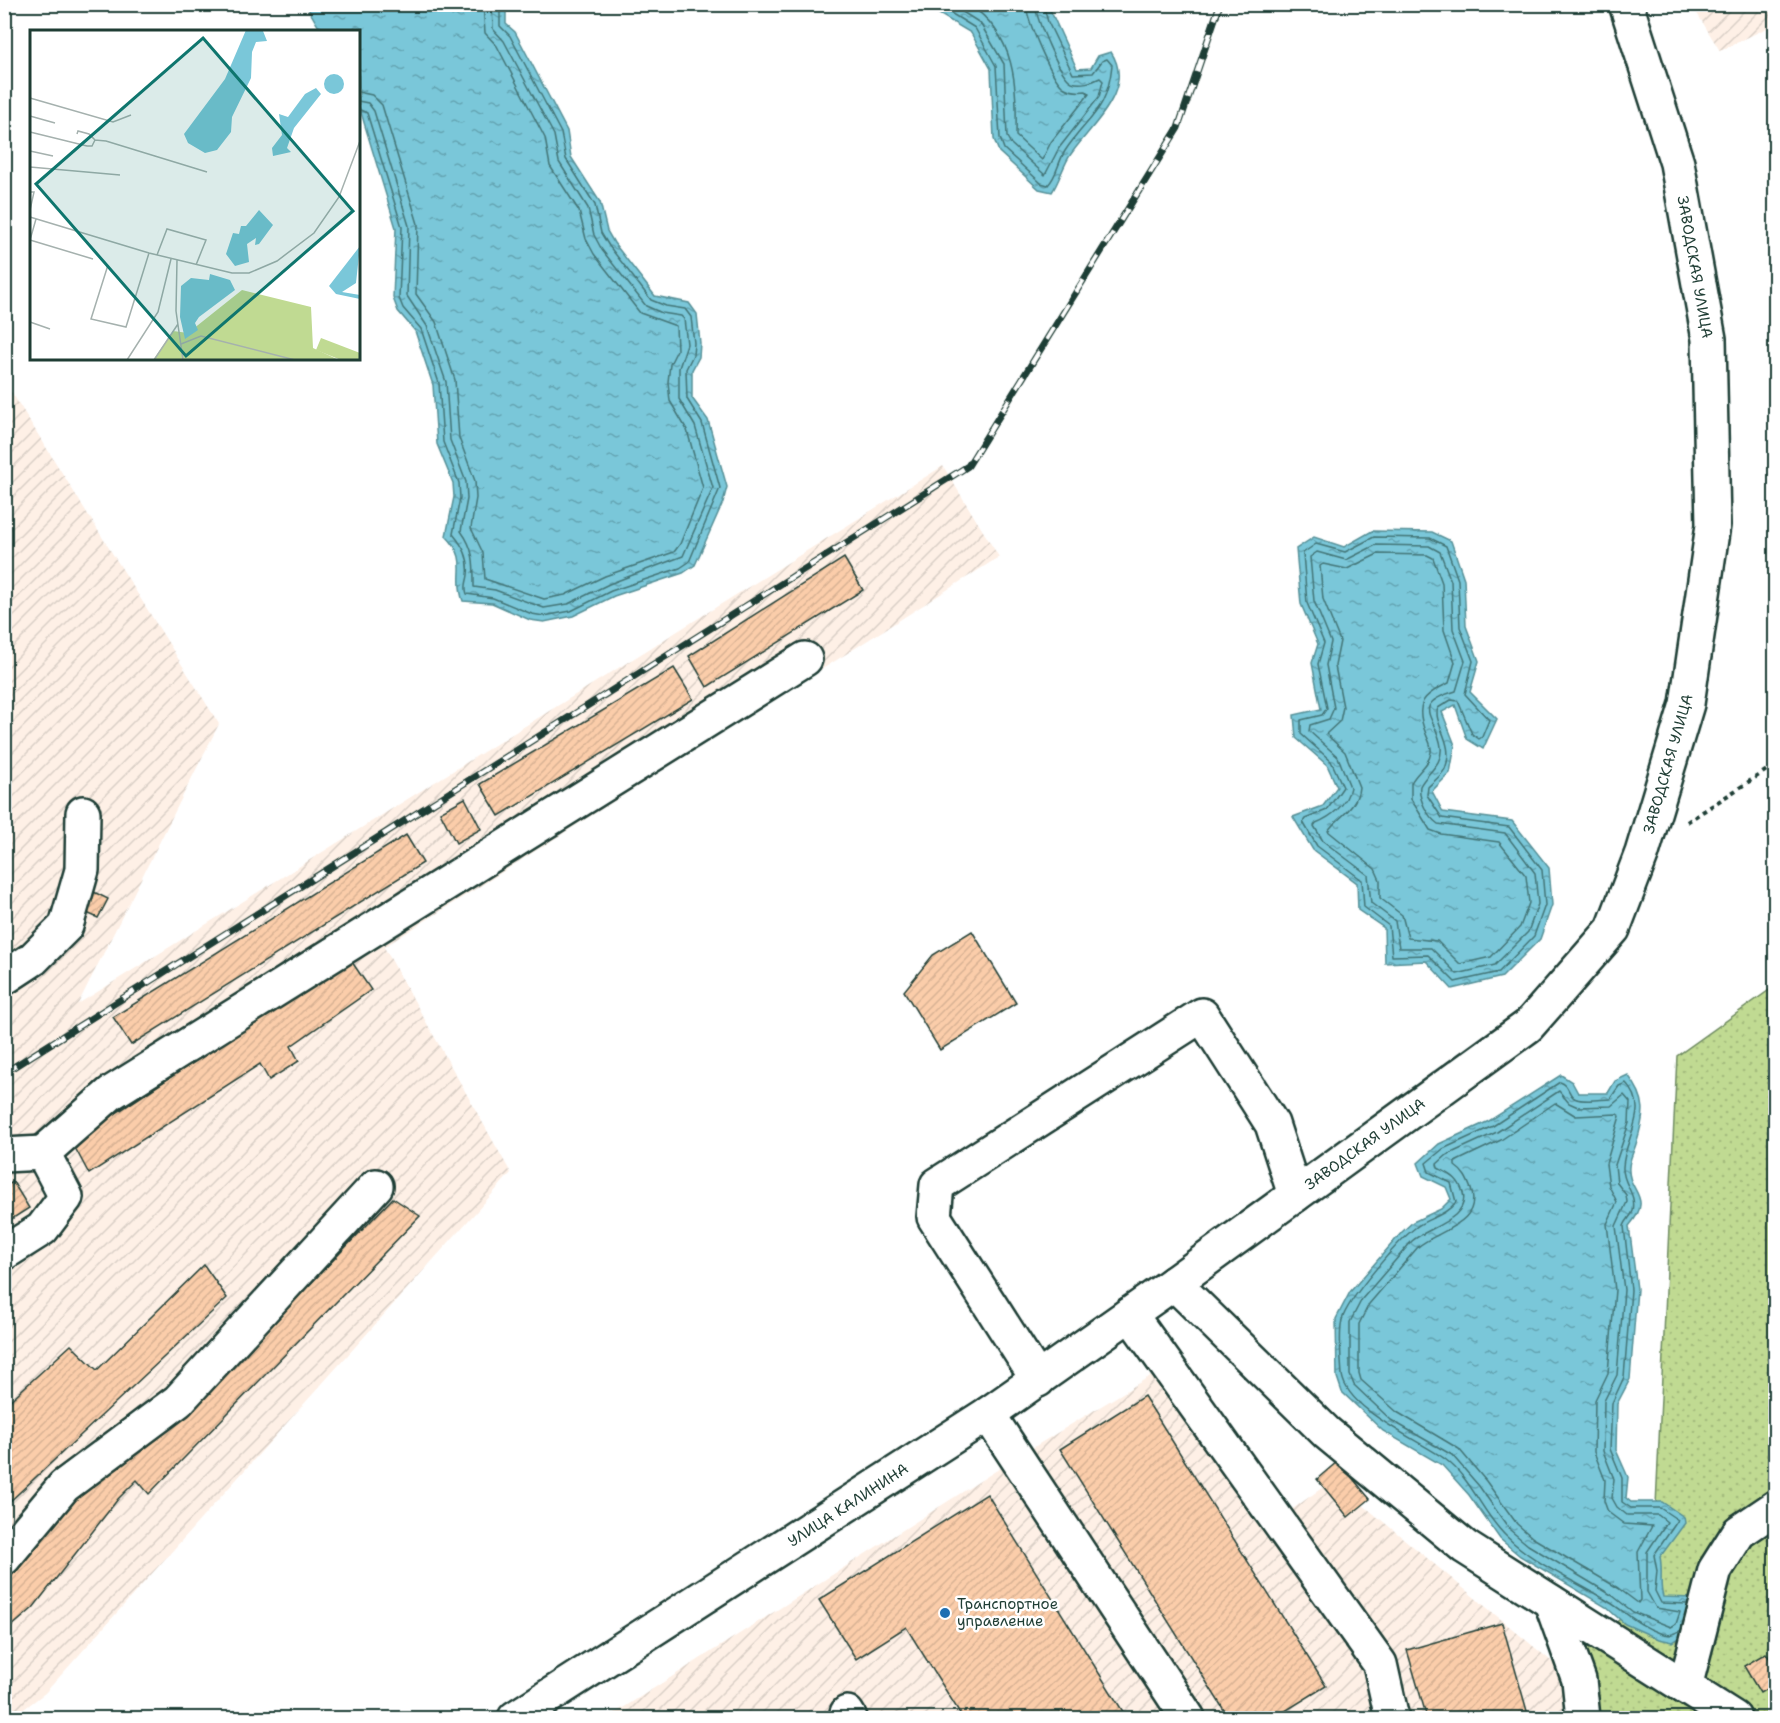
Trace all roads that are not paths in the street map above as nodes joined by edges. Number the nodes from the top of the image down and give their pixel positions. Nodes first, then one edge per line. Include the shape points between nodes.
1 (1626, 4) edge
2 (805, 658) dead end
3 (83, 813) dead end
4 (4, 978) edge
5 (43, 1153) junction
6 (4, 1155) edge
7 (376, 1186) dead end
8 (1295, 1195) junction
9 (4, 1253) edge
10 (1174, 1283) junction
11 (1130, 1314) junction
12 (1038, 1380) junction
13 (988, 1414) junction
14 (1776, 1507) edge
15 (4, 1558) edge
16 (1551, 1602) junction
17 (1685, 1687) junction
18 (515, 1719) edge
19 (1188, 1719) edge
20 (1392, 1719) edge
21 (1583, 1719) edge
22 (1734, 1719) edge

1 - 8 street, ЗАВОДСКАЯ УЛИЦА via 1677,163 1709,339 1713,513 1687,704 1642,853 1613,929 1528,1026
2 - 5 street via 111,1093
3 - 4 street via 82,870 66,926 33,960
5 - 6 street
5 - 9 street via 66,1197 42,1229
7 - 15 street via 178,1401 64,1486
8 - 10 street, ЗАВОДСКАЯ УЛИЦА
8 - 12 street via 1272,1124 1202,1015 937,1185 934,1217
10 - 11 street, УЛИЦА КАЛИНИНА
10 - 16 street via 1327,1433 1465,1547
11 - 12 street, УЛИЦА КАЛИНИНА
11 - 20 street via 1380,1664
12 - 13 street, УЛИЦА КАЛИНИНА
13 - 18 street, УЛИЦА КАЛИНИНА
13 - 19 street
14 - 17 street via 1739,1532 1715,1570
16 - 17 street
16 - 21 street via 1579,1680
17 - 22 street

